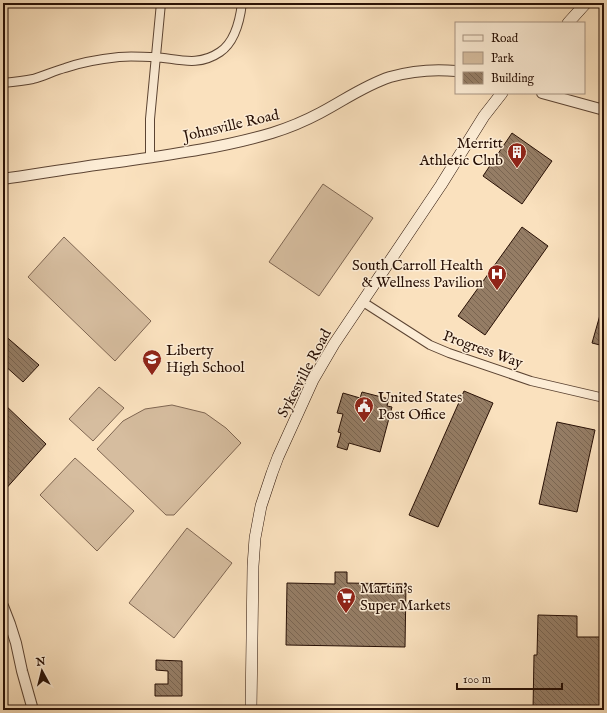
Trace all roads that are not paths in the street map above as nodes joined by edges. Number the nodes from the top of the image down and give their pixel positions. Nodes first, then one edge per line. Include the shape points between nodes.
1 (161, 3) edge
2 (242, 3) edge
3 (586, 3) edge
4 (569, 22) edge
5 (156, 57) junction
6 (455, 71) edge
7 (3, 83) edge
8 (501, 94) edge
9 (546, 94) edge
10 (604, 110) edge
11 (150, 157) junction
12 (3, 179) edge
13 (363, 302) junction
14 (604, 398) edge
15 (3, 606) edge
16 (33, 710) edge
17 (250, 710) edge

1 - 5 street
2 - 5 street via 236,31 221,51 196,61
3 - 4 main road
5 - 7 street via 120,57 89,61 34,78
5 - 11 street via 150,119
6 - 11 street, Johnsville Road via 431,70 390,77 358,91 304,121 273,133 229,144
8 - 13 main road, Sykesville Road via 484,116
9 - 10 street
11 - 12 street, Johnsville Road
13 - 14 street, Progress Way via 430,344 450,353 531,381
13 - 17 main road, Sykesville Road via 313,380 278,457 263,499 254,559
15 - 16 street via 16,643

